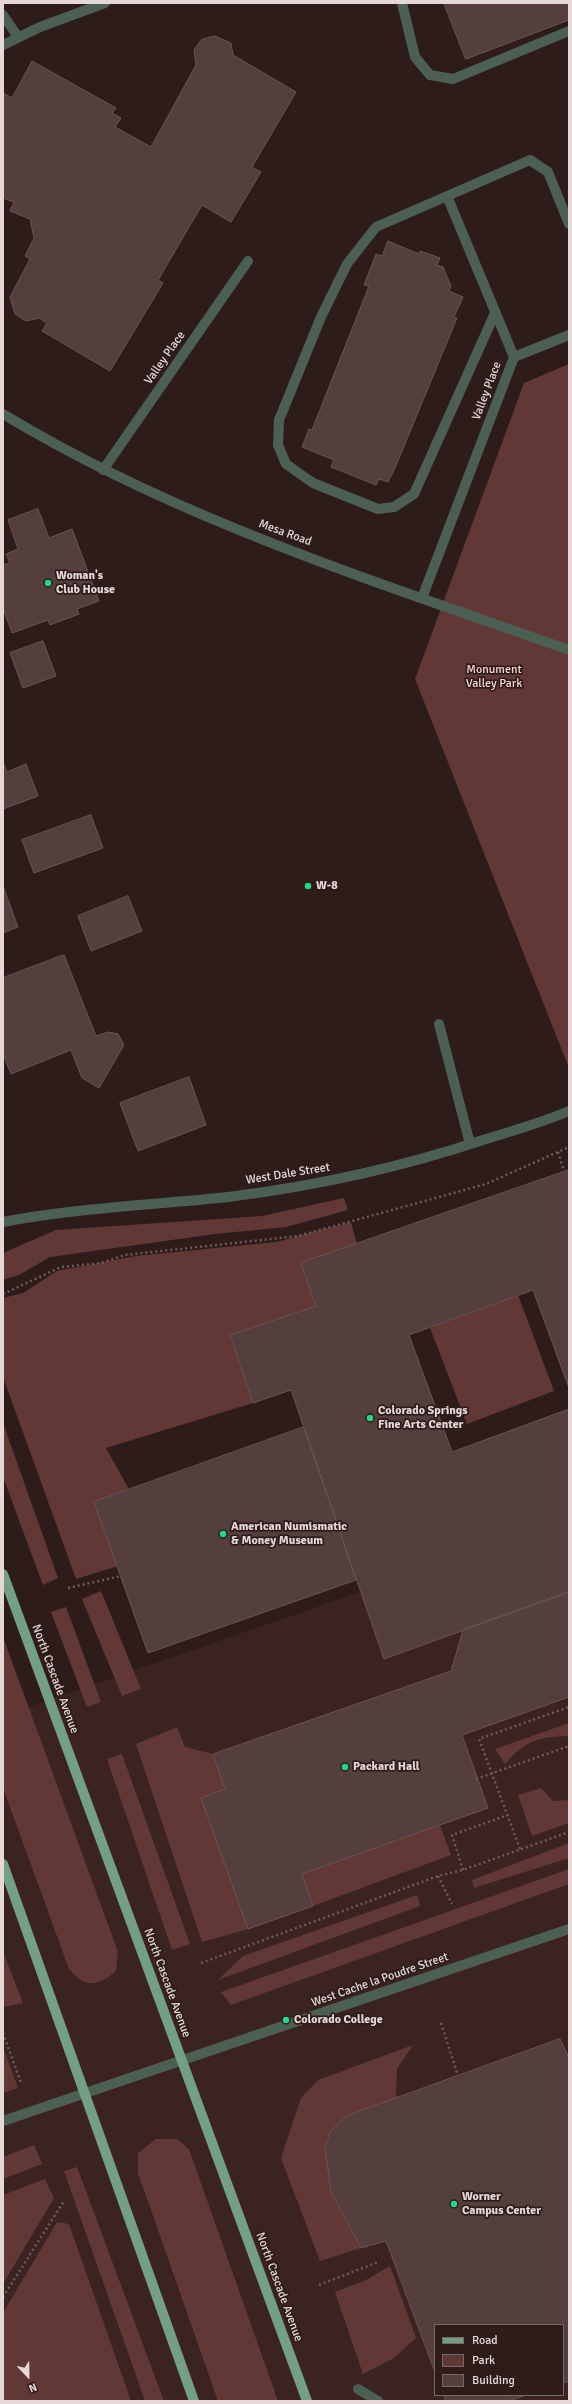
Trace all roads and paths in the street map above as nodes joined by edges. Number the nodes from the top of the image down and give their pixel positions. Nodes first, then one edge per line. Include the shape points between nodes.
1 (105, 3) edge
2 (402, 3) edge
3 (3, 16) edge
4 (569, 31) edge
5 (18, 38) junction
6 (3, 45) edge
7 (447, 196) junction
8 (569, 224) edge
9 (248, 261) dead end
10 (495, 313) junction
11 (569, 335) edge
12 (514, 357) junction
13 (3, 414) edge
14 (103, 470) junction
15 (422, 598) junction
16 (569, 650) edge
17 (439, 1024) dead end
18 (569, 1111) edge
19 (470, 1144) junction
20 (569, 1147) edge
21 (558, 1152) junction
22 (564, 1171) dead end
23 (3, 1222) edge
24 (3, 1294) edge
25 (3, 1574) edge
26 (121, 1576) dead end
27 (68, 1588) dead end
28 (569, 1707) edge
29 (569, 1746) edge
30 (493, 1773) junction
31 (476, 1779) dead end
32 (508, 1816) junction
33 (569, 1832) edge
34 (520, 1849) junction
35 (3, 1864) edge
36 (463, 1870) junction
37 (438, 1876) junction
38 (452, 1904) dead end
39 (569, 1929) edge
40 (201, 1963) dead end
41 (441, 2023) dead end
42 (3, 2033) edge
43 (182, 2061) junction
44 (458, 2076) dead end
45 (21, 2083) dead end
46 (85, 2092) junction
47 (3, 2121) edge
48 (64, 2201) dead end
49 (378, 2262) dead end
50 (319, 2285) dead end
51 (3, 2297) edge
52 (358, 2389) dead end
53 (194, 2401) edge
54 (307, 2401) edge
55 (378, 2401) edge

1 - 5 street
2 - 4 street via 415,57 430,75 453,79
3 - 5 street
5 - 6 street
7 - 8 street via 530,160 548,172
7 - 10 street, Valley Place
7 - 10 street via 376,227 347,264 279,420 278,445 286,464 313,482 378,509 394,507 414,494
9 - 14 street, Valley Place
10 - 12 street, Valley Place
11 - 12 street
12 - 15 street, Valley Place
13 - 14 street, Mesa Road
14 - 15 street, Mesa Road via 233,528
15 - 16 street, Mesa Road
17 - 19 street
18 - 19 street, West Dale Street
19 - 23 street, West Dale Street via 374,1173 309,1185 228,1197 46,1214
20 - 21 path
21 - 22 path
21 - 24 path via 486,1184 298,1236 125,1255 101,1263 62,1266
25 - 43 main road, North Cascade Avenue
26 - 27 path
28 - 30 path via 479,1739
29 - 30 path
30 - 31 path
30 - 32 path
32 - 34 path
32 - 36 path via 452,1835
33 - 34 path
34 - 36 path
35 - 46 main road
36 - 37 path
37 - 38 path
37 - 40 path
39 - 43 street, West Cache la Poudre Street
41 - 44 path
42 - 45 path
43 - 46 street, West Cache la Poudre Street
43 - 54 main road, North Cascade Avenue
46 - 47 street, West Cache la Poudre Street
46 - 53 main road
48 - 51 path
49 - 50 path
52 - 55 street

